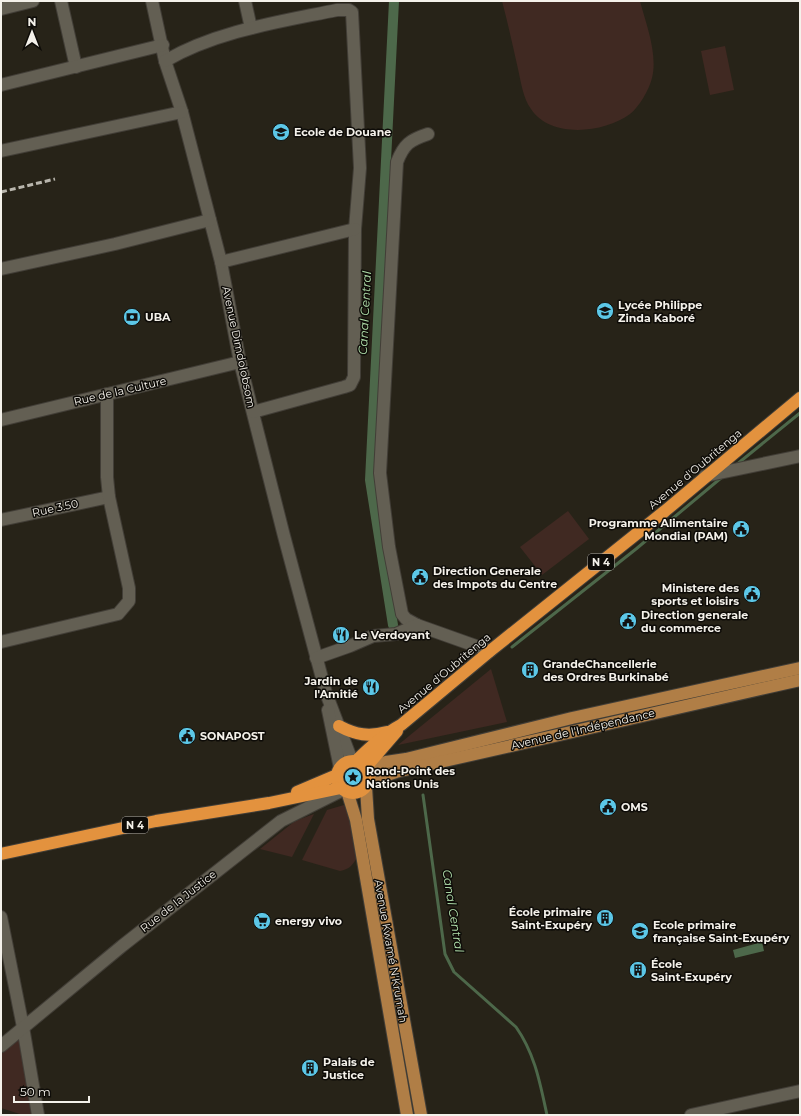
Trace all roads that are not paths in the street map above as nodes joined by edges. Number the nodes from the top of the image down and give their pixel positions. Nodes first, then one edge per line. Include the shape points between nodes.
1 (33, 1) edge
2 (61, 1) edge
3 (152, 1) edge
4 (245, 1) edge
5 (336, 6) edge
6 (1, 9) edge
7 (251, 28) junction
8 (163, 45) junction
9 (165, 61) junction
10 (76, 66) junction
11 (1, 86) edge
12 (182, 112) junction
13 (428, 134) dead end
14 (1, 151) edge
15 (210, 220) junction
16 (355, 229) junction
17 (221, 262) junction
18 (1, 269) edge
19 (240, 362) junction
20 (107, 394) junction
21 (800, 398) edge
22 (253, 412) junction
23 (1, 420) edge
24 (800, 456) edge
25 (705, 476) junction
26 (109, 497) junction
27 (1, 520) edge
28 (418, 624) junction
29 (1, 642) edge
30 (490, 651) junction
31 (316, 658) junction
32 (800, 668) edge
33 (800, 680) edge
34 (741, 681) junction
35 (326, 693) junction
36 (742, 693) junction
37 (644, 708) junction
38 (401, 725) junction
39 (339, 726) junction
40 (390, 731) junction
41 (360, 765) junction
42 (339, 771) junction
43 (367, 786) junction
44 (344, 790) junction
45 (269, 802) junction
46 (1, 854) edge
47 (1, 917) edge
48 (23, 1027) junction
49 (1, 1046) edge
50 (414, 1081) junction
51 (401, 1082) junction
52 (800, 1091) edge
53 (38, 1115) edge
54 (407, 1115) edge
55 (421, 1115) edge
56 (691, 1115) edge

1 - 6 street
2 - 10 street
3 - 8 street, Avenue Dimdolobsom
4 - 7 street
5 - 7 street
5 - 16 street via 352,12 360,168
7 - 9 street via 184,51
8 - 9 street, Avenue Dimdolobsom
8 - 10 street
9 - 12 street, Avenue Dimdolobsom
10 - 11 street
12 - 14 street
12 - 15 street, Avenue Dimdolobsom
13 - 28 street via 414,139 402,148 397,162 380,473 389,547 402,614 406,619
15 - 17 street, Avenue Dimdolobsom
15 - 18 street
16 - 17 street
16 - 22 street via 353,381 350,385
17 - 19 street, Avenue Dimdolobsom
19 - 20 street, Rue de la Culture
19 - 22 street, Avenue Dimdolobsom
20 - 23 street, Rue de la Culture
20 - 26 street via 106,461
21 - 25 highway, Avenue d'Oubritenga / N 4
22 - 31 street, Avenue Dimdolobsom
24 - 25 street
25 - 30 highway, Avenue d'Oubritenga / N 4
26 - 27 street, Rue 3.50
26 - 29 street via 129,588 129,601 124,609 118,614
28 - 30 street
28 - 31 street via 396,634 373,636
30 - 38 highway, Avenue d'Oubritenga / N 4
31 - 35 street, Avenue Dimdolobsom
32 - 34 main road, Avenue de l'Indépendance
33 - 36 main road, Avenue de l'Indépendance
34 - 36 main road
34 - 37 main road, Avenue de l'Indépendance
35 - 39 street, Avenue Dimdolobsom
35 - 42 street, Avenue Dimdolobsom
36 - 37 main road, Avenue de l'Indépendance
37 - 41 main road, Avenue de l'Indépendance via 406,759
37 - 43 main road, Avenue de l'Indépendance via 563,735 396,772
38 - 40 highway, Avenue d'Oubritenga / N 4
38 - 41 highway, Avenue d'Oubritenga / N 4 via 391,740
39 - 40 highway via 361,735
39 - 41 street, Avenue Dimdolobsom
40 - 41 highway, Avenue d'Oubritenga / N 4
41 - 42 highway, N 4 via 343,764
41 - 43 highway via 370,777
42 - 44 highway
42 - 45 highway, N 4
43 - 44 highway, N 4 via 359,792
43 - 50 main road, Avenue Kwamé N'Krumah via 368,819
44 - 45 highway, N 4
44 - 48 street, Rue de la Justice via 281,820
44 - 51 main road, Avenue Kwamé N'Krumah via 356,820
45 - 46 highway, N 4 via 156,820
47 - 48 street
48 - 49 street, Rue de la Justice
48 - 53 street
50 - 51 main road
50 - 55 main road, Avenue Kwamé N'Krumah
51 - 54 main road, Avenue Kwamé N'Krumah
52 - 56 street

